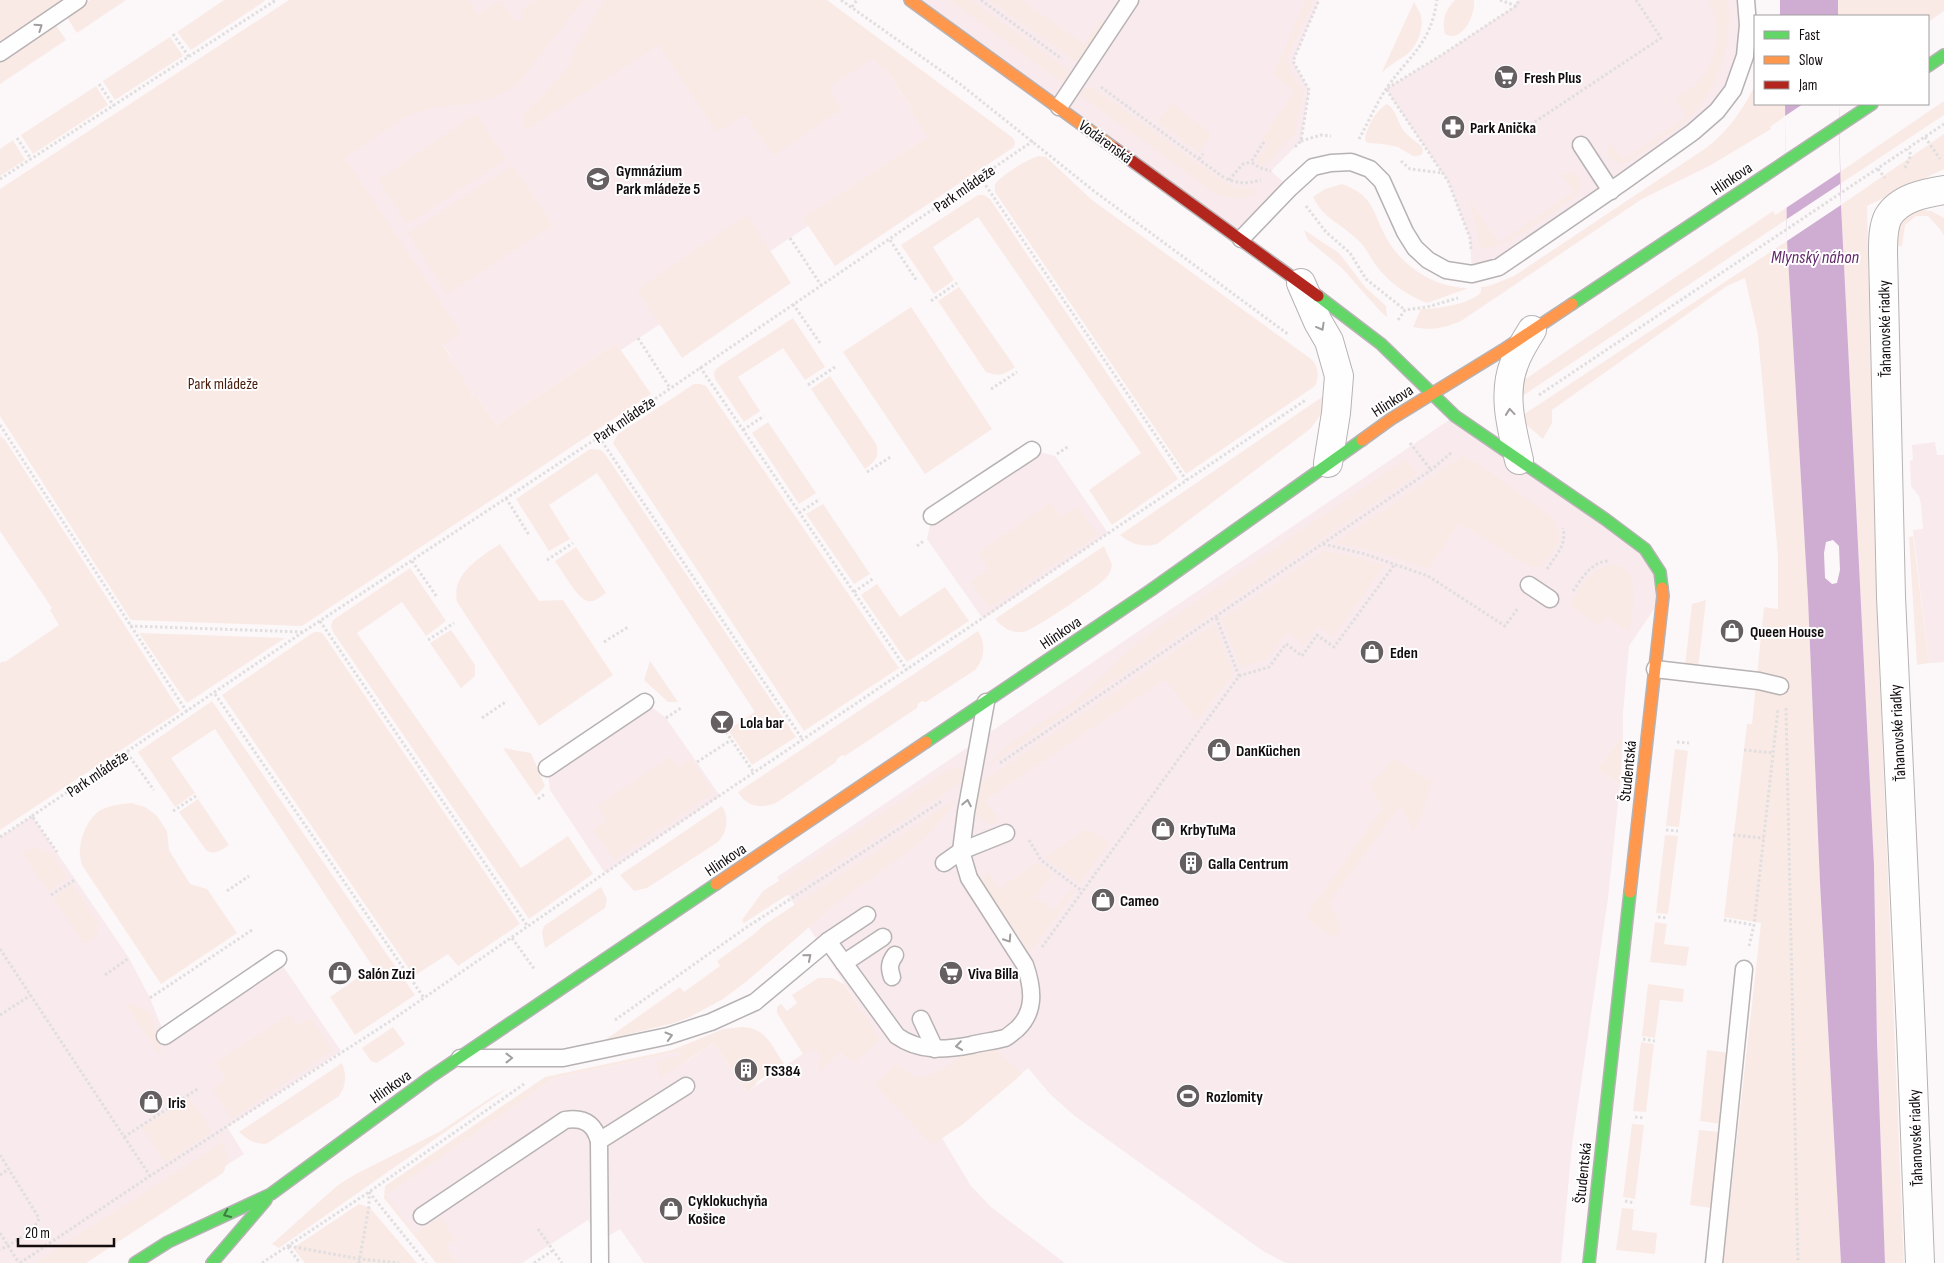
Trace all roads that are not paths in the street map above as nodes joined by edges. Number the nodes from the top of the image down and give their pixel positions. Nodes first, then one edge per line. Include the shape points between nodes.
1 (78, 0) edge
2 (910, 0) edge
3 (1130, 0) edge
4 (1746, 0) edge
5 (0, 53) edge
6 (1944, 54) edge
7 (1929, 65) edge
8 (1870, 105) edge
9 (1060, 107) junction
10 (1581, 145) dead end
11 (1944, 190) edge
12 (1610, 191) junction
13 (1241, 239) junction
14 (1301, 283) junction
15 (1532, 330) junction
16 (1432, 393) junction
17 (1032, 450) dead end
18 (1519, 460) junction
19 (1328, 463) junction
20 (932, 516) dead end
21 (1531, 586) road end
22 (1550, 599) road end
23 (1655, 669) junction
24 (1780, 686) road end
25 (645, 702) dead end
26 (986, 702) junction
27 (547, 768) dead end
28 (1006, 834) dead end
29 (960, 851) junction
30 (944, 862) dead end
31 (867, 915) dead end
32 (883, 937) dead end
33 (828, 941) junction
34 (895, 955) dead end
35 (278, 959) dead end
36 (844, 963) junction
37 (1744, 969) road end
38 (892, 977) dead end
39 (921, 1019) dead end
40 (165, 1036) dead end
41 (935, 1049) junction
42 (460, 1058) junction
43 (686, 1086) dead end
44 (599, 1141) junction
45 (271, 1194) junction
46 (422, 1216) dead end
47 (135, 1263) edge
48 (212, 1263) edge
49 (600, 1263) edge
50 (1588, 1263) edge
51 (1714, 1263) edge
52 (1920, 1263) edge

5 -> 1 lane
2 - 9 main road, Vodárenská
3 - 9 lane
4 - 12 lane via 1746,56 1733,90 1717,111 1694,132
6 - 7 main road
8 - 15 main road, Hlinkova
9 - 13 main road, Vodárenská
10 - 12 lane
11 - 52 street, Ťahanovské riadky via 1924,194 1896,207 1888,217 1882,252 1891,597
12 - 13 lane via 1499,267 1472,274 1446,270 1415,248 1382,181 1370,169 1351,162 1313,167
13 - 14 main road, Vodárenská
14 - 16 main road, Vodárenská via 1381,344
14 -> 19 street via 1329,341 1339,376
15 - 16 main road, Hlinkova
18 -> 15 street via 1509,412 1510,381 1513,366
16 - 18 main road, Študentská via 1455,416
16 - 19 main road, Hlinkova
17 - 20 lane
18 - 23 main road, Študentská via 1645,549 1655,562 1663,596
19 - 26 main road, Hlinkova via 1151,590
21 - 22 lane
23 - 24 lane
23 - 50 main road, Študentská
25 - 27 lane
29 -> 26 lane
26 - 42 main road, Hlinkova
28 - 29 lane
29 - 30 lane
29 -> 41 lane via 964,882 1025,965 1032,997 1026,1019 1006,1038
31 - 33 lane
32 - 36 lane
33 - 36 lane
42 -> 33 lane via 563,1058 668,1036 711,1022 755,1002
34 - 38 lane via 890,962
35 - 40 lane
36 - 41 lane via 897,1036 909,1044
37 - 51 lane
39 - 41 lane
42 - 45 main road, Hlinkova via 382,1111
43 - 44 lane
44 - 46 lane via 593,1127 586,1122 576,1118 565,1120
44 - 49 lane
45 -> 47 main road, Hlinkova via 168,1242
45 - 48 main road, Hlinkova

